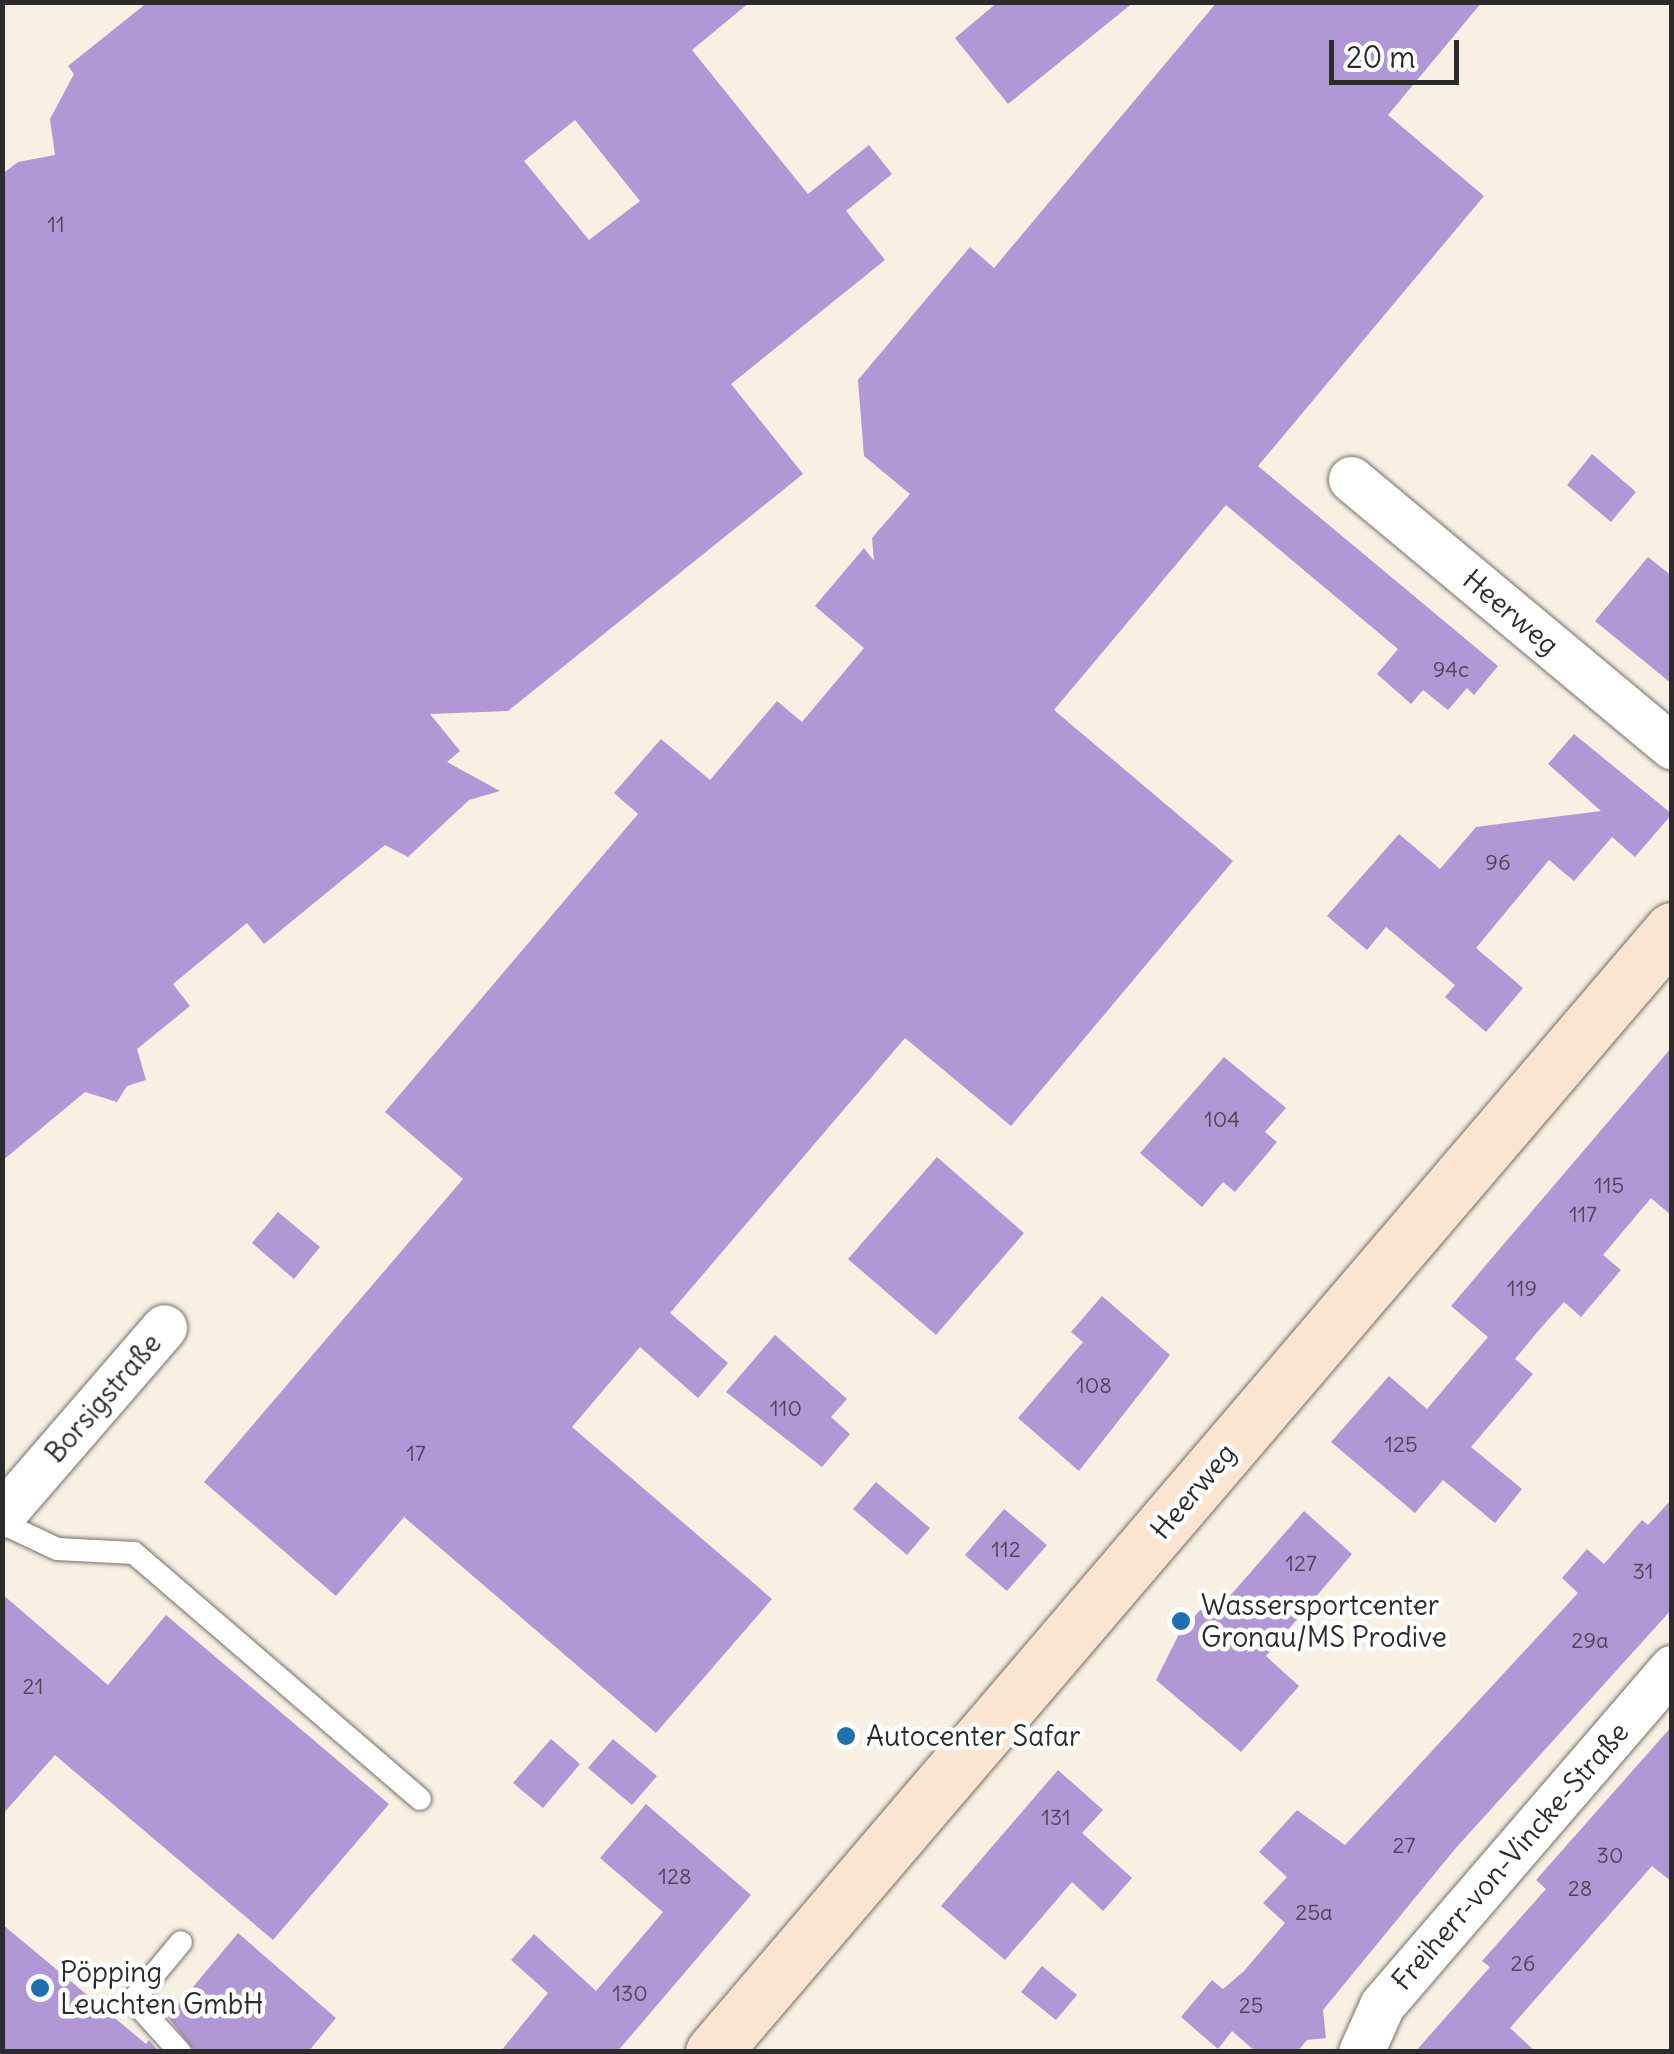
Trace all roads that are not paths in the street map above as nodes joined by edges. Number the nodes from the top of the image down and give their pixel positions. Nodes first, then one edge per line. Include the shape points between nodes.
1 (1352, 479) dead end
2 (1672, 746) edge
3 (1672, 930) edge
4 (164, 1327) dead end
5 (2, 1515) edge
6 (2, 1523) edge
7 (1672, 1668) edge
8 (420, 1799) dead end
9 (182, 1942) dead end
10 (180, 2052) edge
11 (714, 2052) edge
12 (1361, 2052) edge

1 - 2 street, Heerweg
3 - 11 street, Heerweg
4 - 5 street, Borsigstraße
6 - 8 lane via 57,1549 134,1554
7 - 12 street, Freiherr-von-Vincke-Straße via 1382,2005
9 - 10 lane via 133,2000

